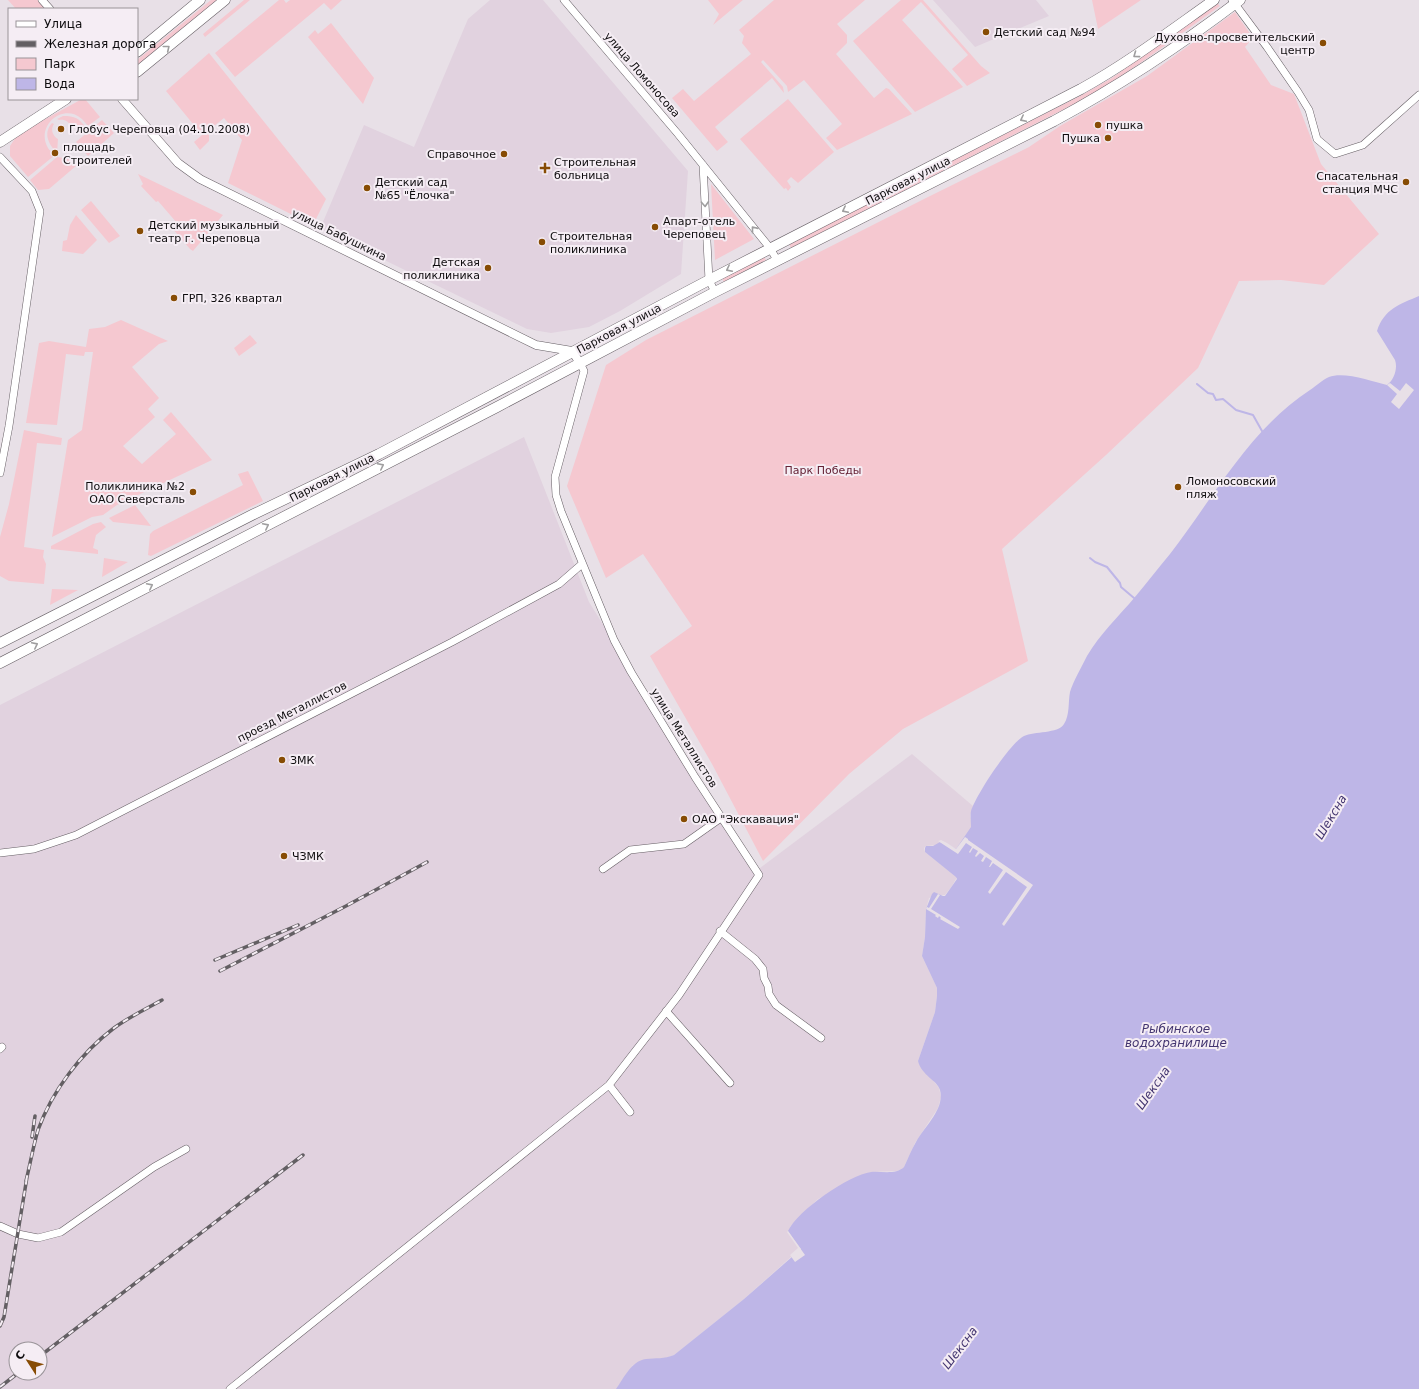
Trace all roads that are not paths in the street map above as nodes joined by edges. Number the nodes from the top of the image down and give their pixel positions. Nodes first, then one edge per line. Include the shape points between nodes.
1 (42, 0) edge
2 (200, 0) edge
3 (225, 0) edge
4 (564, 0) edge
5 (1214, 0) edge
6 (1236, 1) edge
7 (49, 8) edge
8 (138, 51) edge
9 (138, 71) edge
10 (1419, 95) edge
11 (64, 100) edge
12 (123, 100) edge
13 (2, 139) edge
14 (0, 157) edge
15 (703, 165) junction
16 (770, 248) junction
17 (777, 260) junction
18 (709, 280) junction
19 (715, 292) junction
20 (572, 351) junction
21 (580, 363) junction
22 (0, 473) edge
23 (582, 564) junction
24 (0, 643) edge
25 (0, 663) edge
26 (721, 818) junction
27 (0, 853) edge
28 (602, 869) dead end
29 (720, 931) junction
30 (666, 1011) junction
31 (821, 1038) dead end
32 (730, 1083) dead end
33 (609, 1085) junction
34 (630, 1112) dead end
35 (186, 1149) dead end
36 (0, 1226) edge
37 (230, 1389) edge

1 - 7 street
2 - 8 main road
9 -> 3 main road
4 - 15 street, улица Ломоносова
5 -> 16 main road, Парковая улица via 1106,76
6 - 10 street via 1309,110 1316,139 1335,154 1363,145
6 - 17 main road, Парковая улица via 1127,79 1096,98
11 - 13 main road
12 - 20 street, улица Бабушкина via 178,163 200,179 536,345
14 - 22 street via 32,192 40,211
16 -> 15 street, улица Ломоносова
15 -> 18 street
16 - 17 street, улица Ломоносова
16 -> 18 main road, Парковая улица
17 - 19 main road, Парковая улица
18 - 19 street
18 - 20 main road, Парковая улица
19 - 21 main road, Парковая улица
20 - 21 street
20 - 24 main road, Парковая улица via 379,454 254,514
21 - 23 street, улица Металлистов via 584,371 555,477 556,495
25 -> 21 main road, Парковая улица
23 - 26 street, улица Металлистов via 614,640 631,672
23 - 27 street, проезд Металлистов via 559,584 452,642 76,835 34,849
26 - 28 street via 684,844 630,850
26 - 29 street, улица Металлистов via 759,875
29 - 30 street, улица Металлистов
29 - 31 street via 755,959 763,969 769,994 776,1005
30 - 32 street
30 - 33 street, улица Металлистов
33 - 34 street
33 - 37 street, улица Металлистов
35 - 36 street via 154,1167 61,1232 38,1238 18,1234

